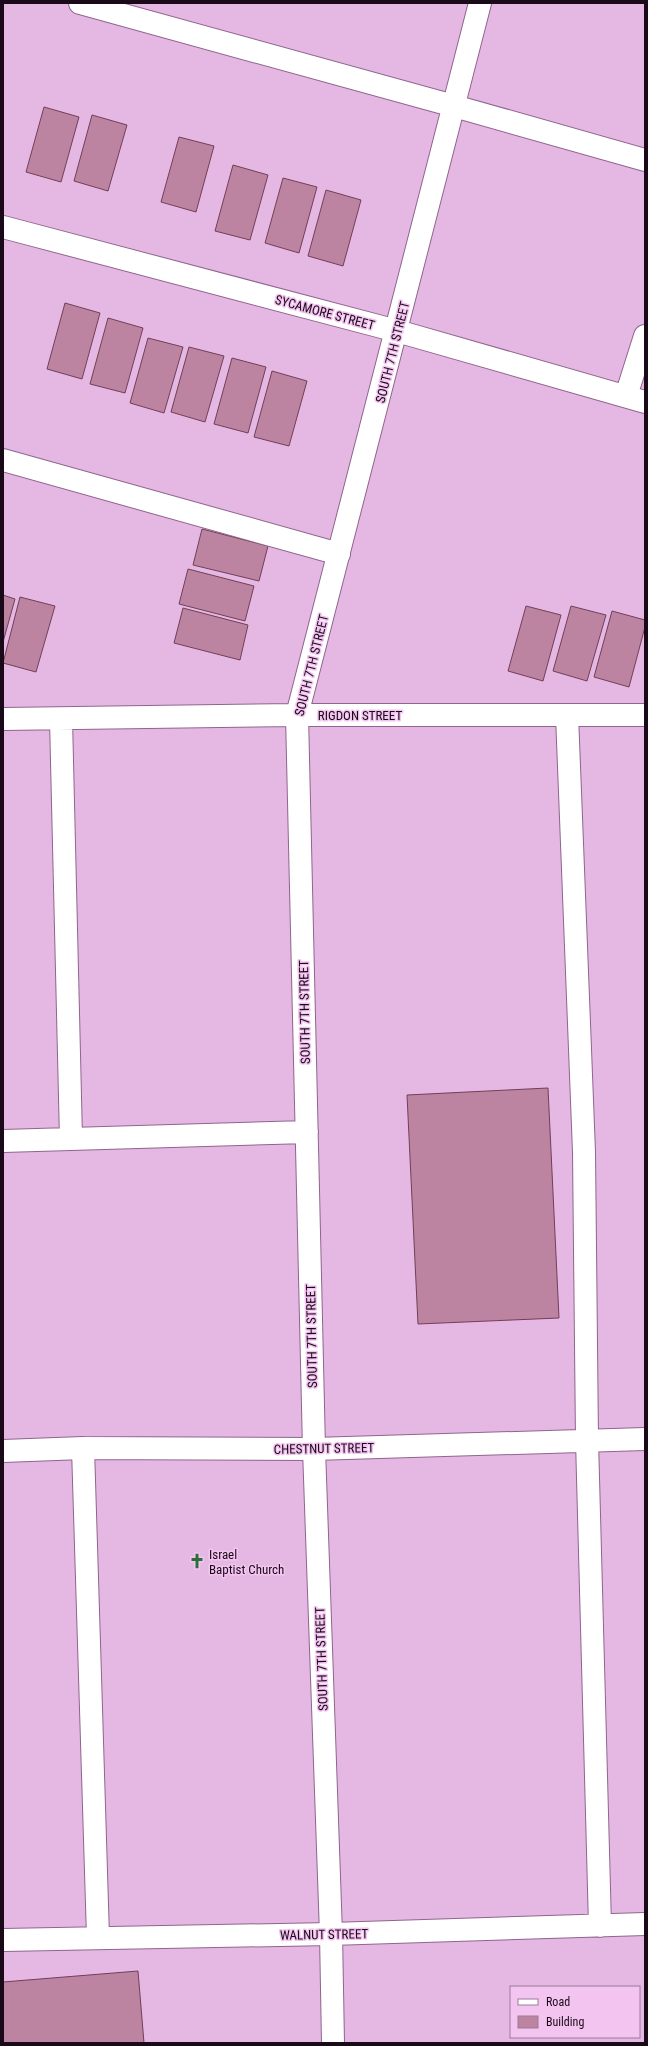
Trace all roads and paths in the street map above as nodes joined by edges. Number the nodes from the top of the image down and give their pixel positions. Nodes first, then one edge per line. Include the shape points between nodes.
1 (80, 3) edge
2 (480, 3) edge
3 (454, 106) junction
4 (645, 160) edge
5 (3, 227) edge
6 (397, 331) junction
7 (645, 336) edge
8 (636, 399) edge
9 (3, 460) edge
10 (339, 554) junction
11 (297, 714) junction
12 (568, 714) junction
13 (645, 714) edge
14 (3, 719) edge
15 (61, 719) junction
16 (306, 1132) junction
17 (71, 1139) junction
18 (3, 1141) edge
19 (645, 1439) edge
20 (587, 1440) junction
21 (83, 1448) junction
22 (314, 1448) junction
23 (3, 1451) edge
24 (645, 1924) edge
25 (600, 1926) junction
26 (331, 1934) junction
27 (98, 1937) junction
28 (3, 1940) edge
29 (333, 2043) edge

1 - 3 street
2 - 3 street, SOUTH 7TH STREET
3 - 4 street
3 - 6 street, SOUTH 7TH STREET
5 - 6 street, SYCAMORE STREET
6 - 8 street, SYCAMORE STREET
6 - 10 street, SOUTH 7TH STREET
7 - 8 street
9 - 10 street
10 - 11 street, SOUTH 7TH STREET
11 - 12 street, RIGDON STREET
11 - 15 street, RIGDON STREET
11 - 16 street, SOUTH 7TH STREET
12 - 13 street, RIGDON STREET
12 - 20 street via 584,1152
14 - 15 street, RIGDON STREET
15 - 17 street
16 - 17 street
16 - 22 street, SOUTH 7TH STREET
17 - 18 street
19 - 20 street, CHESTNUT STREET
20 - 22 street, CHESTNUT STREET
20 - 25 street
21 - 22 street, CHESTNUT STREET
21 - 23 street, CHESTNUT STREET
21 - 27 street
22 - 26 street, SOUTH 7TH STREET
24 - 25 street, WALNUT STREET
25 - 26 street, WALNUT STREET
26 - 27 street, WALNUT STREET
26 - 29 street, SOUTH 7TH STREET
27 - 28 street, WALNUT STREET

